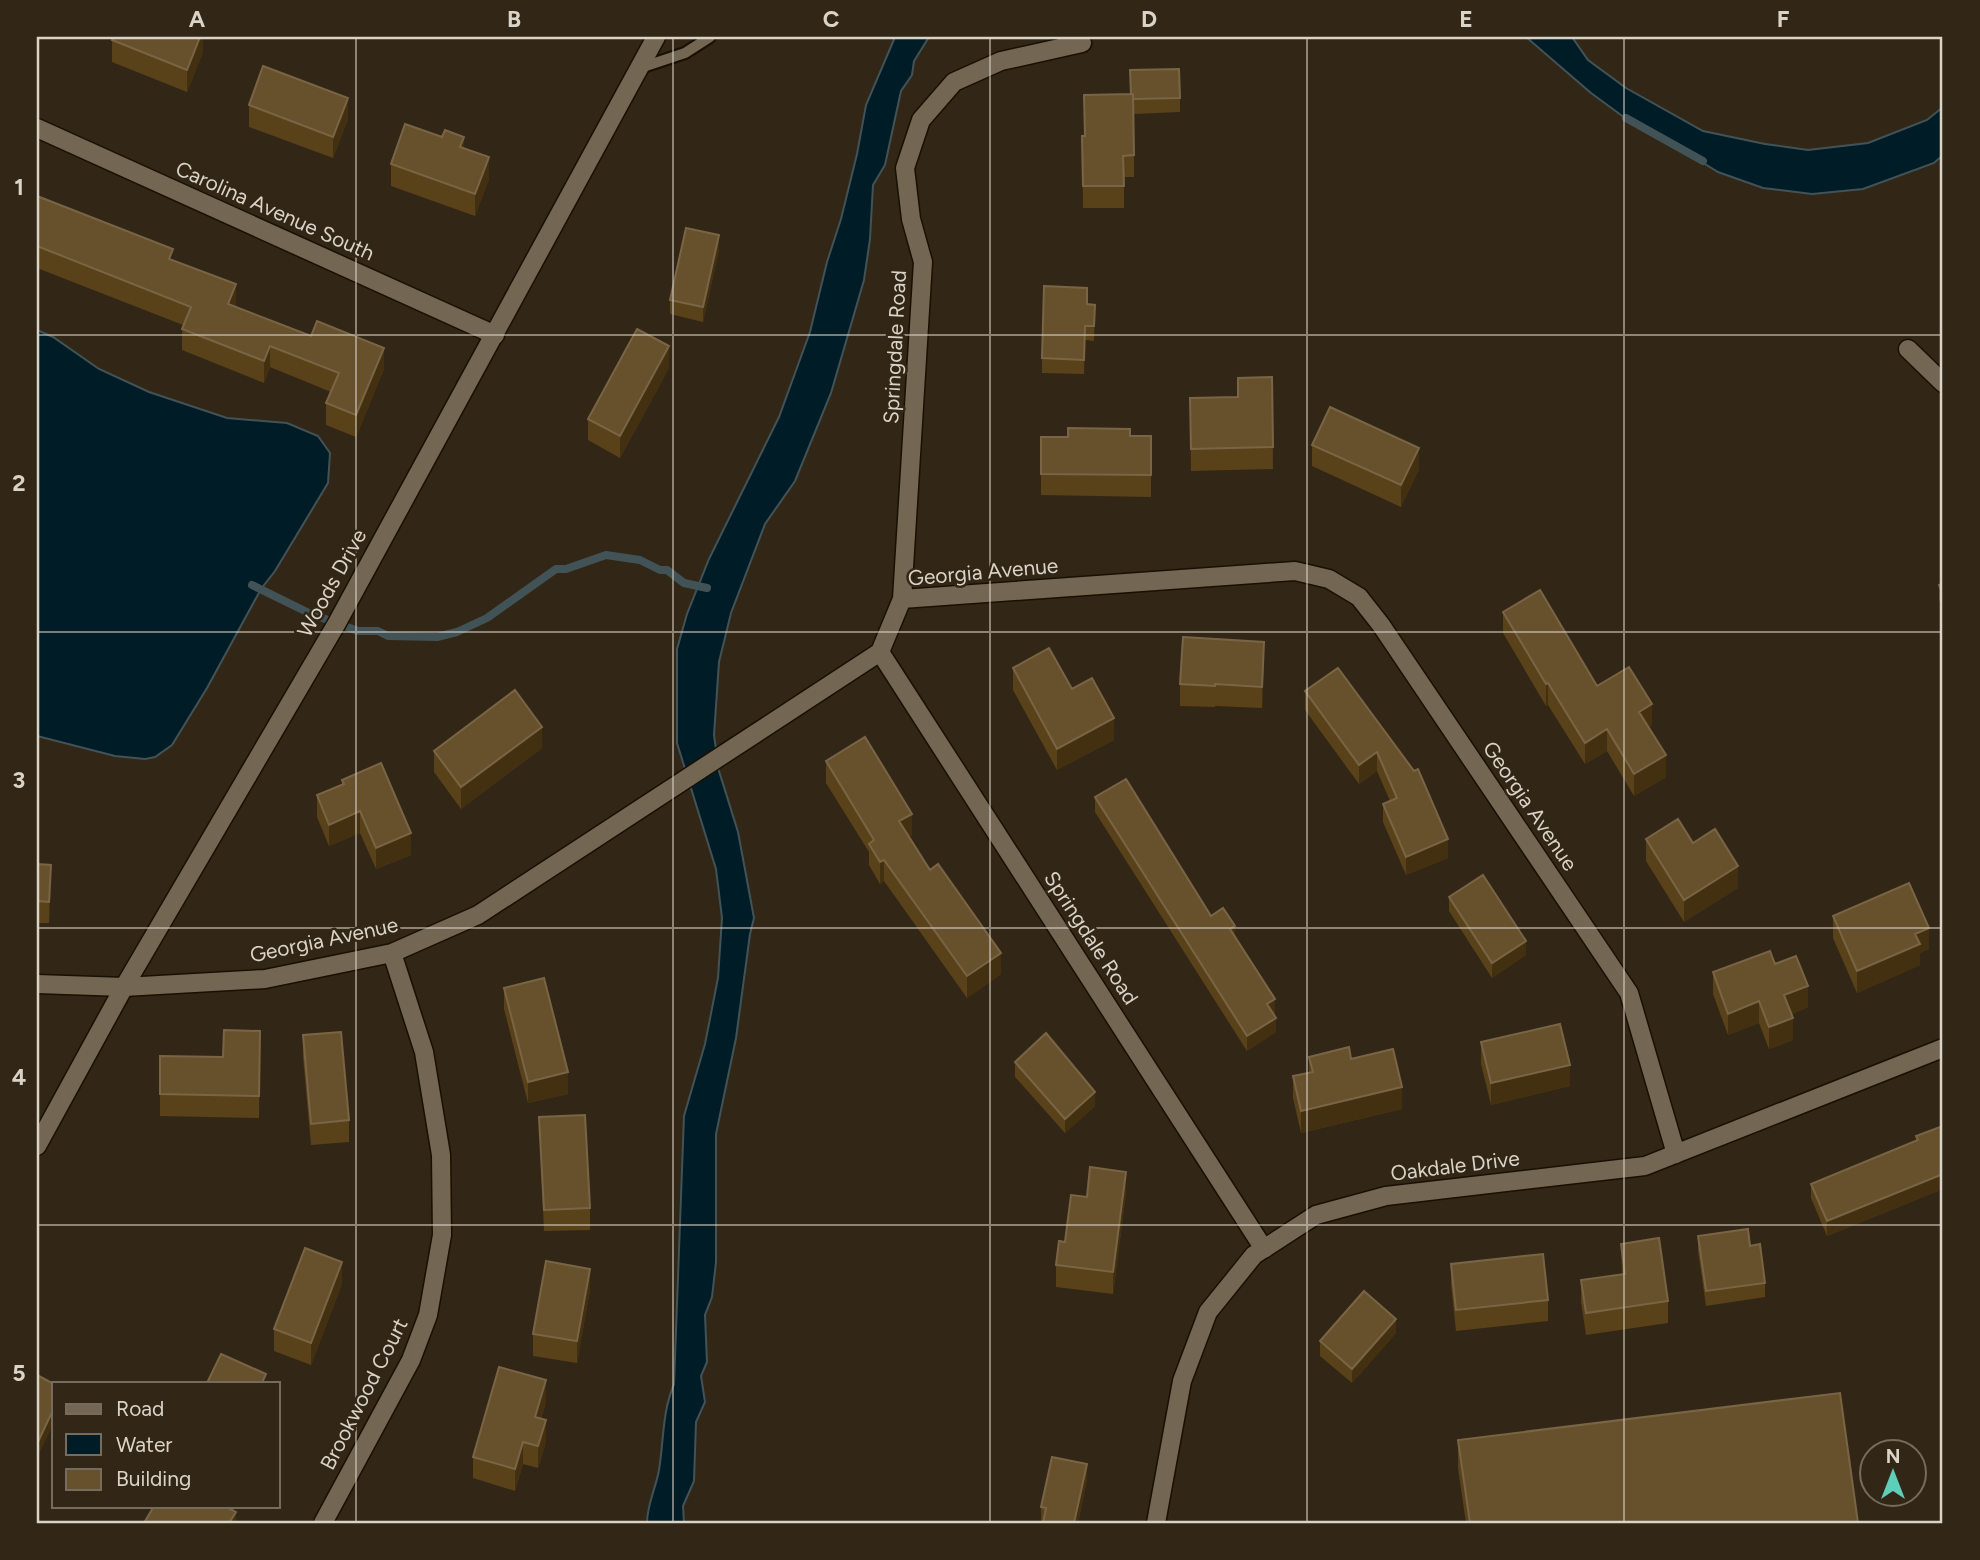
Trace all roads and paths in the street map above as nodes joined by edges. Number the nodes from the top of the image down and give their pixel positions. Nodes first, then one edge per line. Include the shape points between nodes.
1 (656, 37) edge
2 (710, 37) edge
3 (1081, 40) edge
4 (640, 68) junction
5 (37, 128) edge
6 (495, 335) junction
7 (1908, 349) dead end
8 (1943, 383) edge
9 (902, 599) junction
10 (880, 652) junction
11 (392, 953) junction
12 (37, 984) edge
13 (124, 987) junction
14 (1943, 1048) edge
15 (37, 1146) edge
16 (1676, 1154) junction
17 (1264, 1249) junction
18 (323, 1523) edge
19 (1156, 1523) edge

1 - 4 street, Woods Drive
2 - 4 lane via 685,54
3 - 9 street, Springdale Road via 1001,61 954,82 917,130 905,169 911,219 923,262
4 - 6 street, Woods Drive
5 - 6 street, Carolina Avenue South
6 - 13 street, Woods Drive via 337,623
7 - 8 street
9 - 10 street, Georgia Avenue
9 - 16 street, Georgia Avenue via 1295,571 1329,579 1359,597 1629,993
10 - 11 street, Georgia Avenue via 478,915
10 - 17 street, Springdale Road
11 - 13 street, Georgia Avenue via 265,979
11 - 18 street, Brookwood Court via 424,1052 441,1155 442,1236 428,1315 411,1360
12 - 13 street, Georgia Avenue
13 - 15 street, Woods Drive
14 - 16 street, Oakdale Drive
16 - 17 street, Oakdale Drive via 1645,1166 1386,1196 1316,1215
17 - 19 street, Oakdale Drive via 1208,1312 1182,1381

